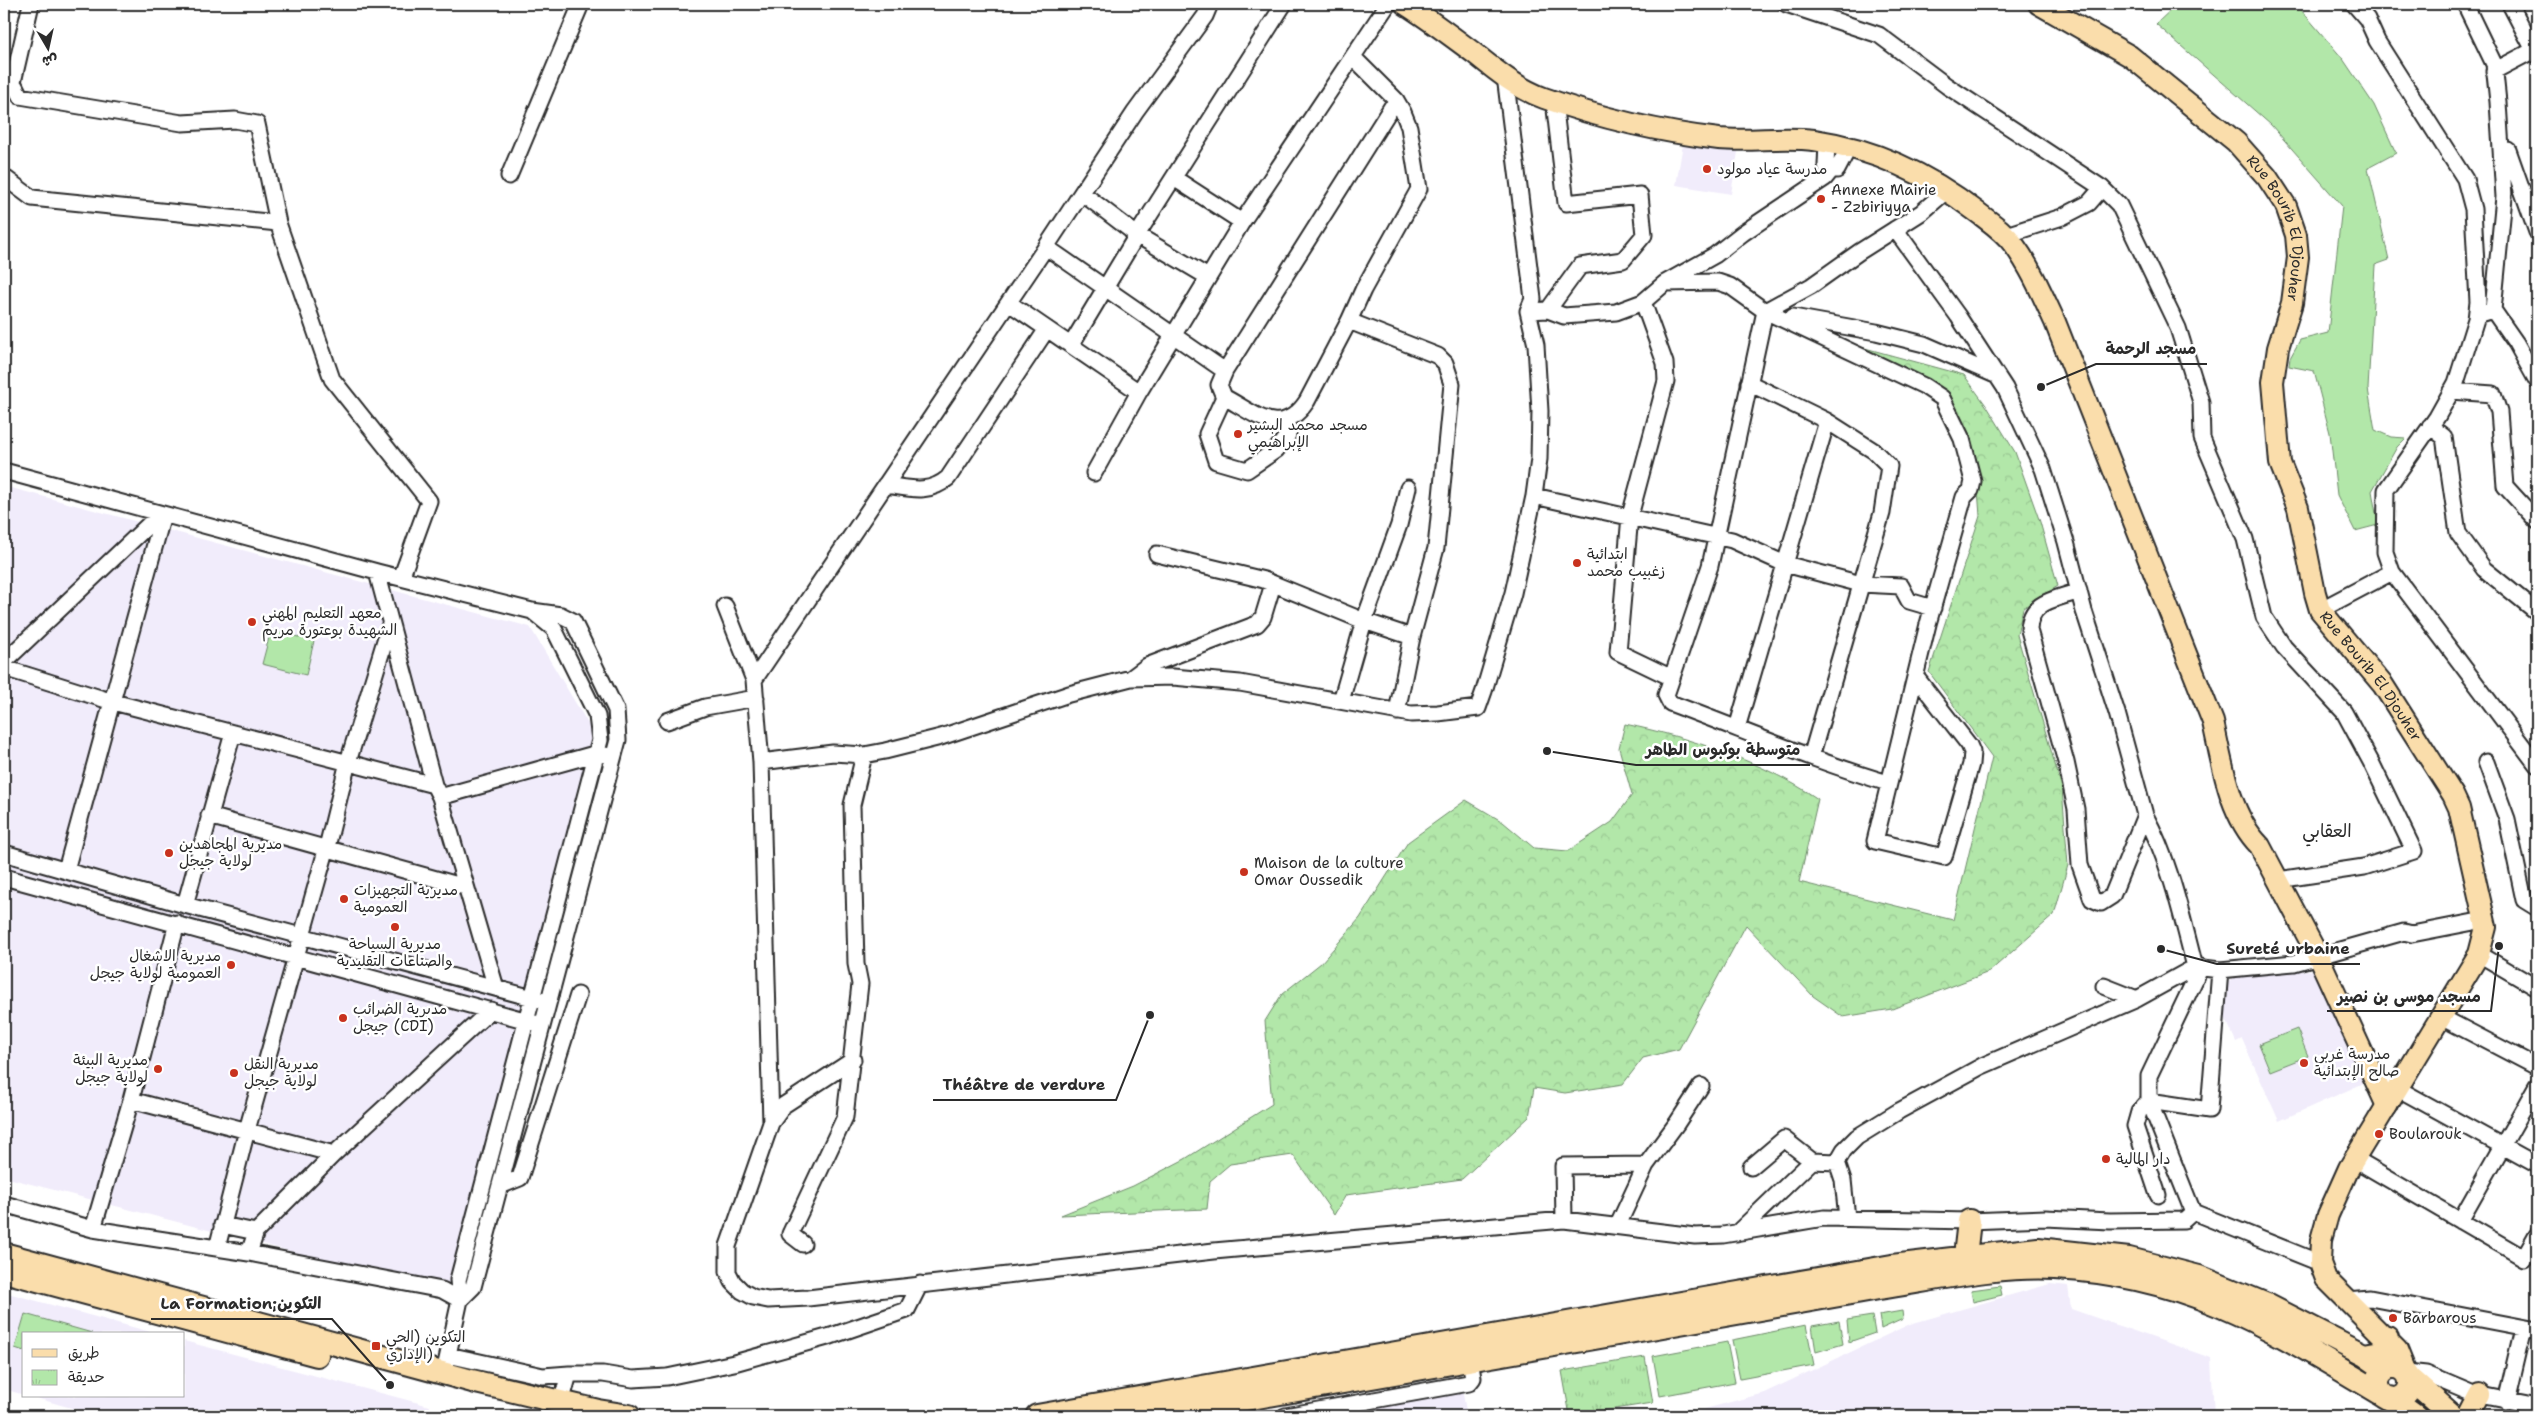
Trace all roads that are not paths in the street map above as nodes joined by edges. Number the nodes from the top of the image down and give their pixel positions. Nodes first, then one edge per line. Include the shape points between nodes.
1 (31, 4) edge
2 (581, 4) edge
3 (1210, 4) edge
4 (1284, 4) edge
5 (1388, 4) edge
6 (1405, 4) edge
7 (1786, 4) edge
8 (2039, 4) edge
9 (2354, 4) edge
10 (2466, 4) edge
11 (2510, 4) edge
12 (2535, 49) edge
13 (1352, 56) junction
14 (2498, 67) junction
15 (1504, 76) junction
16 (1396, 100) junction
17 (1554, 101) junction
18 (2498, 126) junction
19 (1827, 143) junction
20 (1849, 147) junction
21 (1836, 170) dead end
22 (508, 176) dead end
23 (4, 177) edge
24 (1174, 178) junction
25 (2102, 188) junction
26 (1948, 190) junction
27 (1082, 193) junction
28 (1242, 222) junction
29 (278, 223) junction
30 (1895, 229) junction
31 (2537, 232) edge
32 (1137, 235) junction
33 (2006, 235) junction
34 (1046, 247) junction
35 (1208, 277) junction
36 (1665, 283) junction
37 (1105, 287) junction
38 (1643, 302) junction
39 (1009, 303) junction
40 (1548, 310) junction
41 (2493, 310) junction
42 (1528, 311) junction
43 (1765, 311) junction
44 (2477, 315) junction
45 (1349, 322) junction
46 (1047, 329) junction
47 (1174, 335) junction
48 (1071, 346) junction
49 (1225, 371) junction
50 (1995, 375) junction
51 (2537, 381) edge
52 (1749, 382) junction
53 (2452, 391) junction
54 (1138, 392) junction
55 (1224, 397) junction
56 (1827, 421) junction
57 (2430, 426) junction
58 (1283, 427) junction
59 (4, 471) edge
60 (1094, 473) dead end
61 (885, 485) junction
62 (1408, 488) dead end
63 (1534, 496) junction
64 (162, 514) junction
65 (1630, 516) junction
66 (2537, 521) edge
67 (1717, 536) junction
68 (1157, 554) dead end
69 (1785, 564) junction
70 (376, 572) junction
71 (2392, 572) junction
72 (401, 578) junction
73 (1274, 584) junction
74 (1861, 584) junction
75 (2079, 591) junction
76 (725, 606) dead end
77 (1933, 608) junction
78 (2320, 610) junction
79 (532, 611) junction
80 (2537, 612) edge
81 (1364, 621) junction
82 (390, 624) junction
83 (1412, 637) junction
84 (4, 662) edge
85 (4, 668) edge
86 (1916, 677) junction
87 (1131, 678) junction
88 (1672, 678) junction
89 (754, 680) junction
90 (756, 698) junction
91 (1341, 701) junction
92 (114, 702) junction
93 (1398, 712) junction
94 (667, 721) dead end
95 (1737, 728) junction
96 (233, 733) junction
97 (598, 753) junction
98 (864, 755) junction
99 (1811, 757) junction
100 (613, 758) junction
101 (348, 762) junction
102 (761, 762) junction
103 (2486, 762) dead end
104 (2537, 765) edge
105 (1888, 783) junction
106 (437, 791) junction
107 (2145, 815) junction
108 (209, 816) junction
109 (327, 847) junction
110 (4, 853) edge
111 (66, 870) junction
112 (4, 877) edge
113 (2278, 880) junction
114 (465, 887) junction
115 (185, 905) junction
116 (2537, 908) edge
117 (2484, 920) junction
118 (177, 923) junction
119 (303, 937) junction
120 (2479, 954) junction
121 (297, 957) junction
122 (2319, 958) junction
123 (2198, 967) junction
124 (2220, 970) junction
125 (2104, 986) dead end
126 (2537, 988) edge
127 (499, 989) junction
128 (578, 995) dead end
129 (531, 997) junction
130 (2137, 999) junction
131 (549, 1002) junction
132 (497, 1012) junction
133 (2441, 1017) junction
134 (525, 1020) junction
135 (543, 1025) junction
136 (519, 1044) junction
137 (537, 1046) junction
138 (560, 1052) junction
139 (853, 1060) junction
140 (2537, 1067) edge
141 (2373, 1075) junction
142 (2537, 1085) edge
143 (1701, 1086) dead end
144 (2397, 1089) junction
145 (131, 1100) junction
146 (2149, 1101) junction
147 (2386, 1106) junction
148 (771, 1123) junction
149 (247, 1130) junction
150 (2503, 1145) junction
151 (334, 1154) junction
152 (2354, 1160) junction
153 (1812, 1161) junction
154 (1837, 1162) junction
155 (1646, 1165) junction
156 (2537, 1165) edge
157 (1752, 1167) dead end
158 (500, 1186) junction
159 (2158, 1194) dead end
160 (4, 1204) edge
161 (2193, 1212) junction
162 (1847, 1218) junction
163 (1564, 1220) junction
164 (2460, 1221) junction
165 (1969, 1222) junction
166 (222, 1225) junction
167 (1618, 1225) junction
168 (93, 1229) junction
169 (256, 1232) junction
170 (1736, 1233) junction
171 (2537, 1235) edge
172 (803, 1244) dead end
173 (217, 1248) junction
174 (249, 1253) junction
175 (4, 1254) edge
176 (1966, 1256) junction
177 (2320, 1263) junction
178 (4, 1271) edge
179 (920, 1284) junction
180 (460, 1300) junction
181 (2347, 1300) junction
182 (2530, 1329) edge
183 (1470, 1360) junction
184 (446, 1364) junction
185 (2397, 1364) junction
186 (474, 1372) junction
187 (569, 1374) junction
188 (2480, 1395) junction
189 (2388, 1397) junction
190 (2506, 1401) junction
191 (2537, 1406) edge
192 (556, 1409) edge
193 (1121, 1413) edge
194 (629, 1416) edge
195 (1037, 1416) edge
196 (1167, 1416) edge
197 (1285, 1416) edge
198 (2415, 1416) edge
199 (2453, 1416) edge
200 (2470, 1416) edge

1 - 29 street via 13,82 20,96 182,123 235,120 257,124
2 - 22 street
3 - 27 street via 1205,16 1135,112
4 - 24 street
5 - 13 street
6 - 15 main road
7 - 25 street via 1879,35 1947,86
8 - 78 main road, Rue Bourib El Djouher via 2130,56 2236,142 2268,177 2291,216 2296,235 2297,267 2273,382 2280,463 2298,508
9 - 44 street via 2367,19 2377,41 2465,180 2473,209
10 - 14 street
11 - 12 street
12 - 14 street
13 - 16 street
13 - 28 street
14 - 18 street
15 - 17 main road
15 - 42 street via 1532,299
16 - 45 street via 1409,127 1420,188 1363,290
16 - 49 street
17 - 19 main road via 1620,120 1720,139 1778,138
17 - 40 street via 1566,203 1640,195 1644,235 1623,260 1580,266
18 - 31 street
18 - 41 street via 2504,197
19 - 20 main road
19 - 36 street via 1829,173 1825,178 1715,255
20 - 21 street
20 - 26 main road via 1903,165
23 - 29 street via 32,198
24 - 28 street
24 - 32 street
25 - 33 street via 2089,203 2062,217
25 - 113 street via 2119,205 2178,328 2201,402 2204,446 2245,539 2264,617 2284,647 2344,712 2414,851 2364,867
26 - 30 street
26 - 33 main road
27 - 32 street
27 - 34 street
28 - 35 street
29 - 72 street via 332,379 429,501
30 - 43 street via 1812,286
30 - 50 street via 1958,316
32 - 35 street
32 - 37 street
33 - 113 main road via 2033,277 2055,322 2213,722 2224,770 2241,820 2248,834 2260,846
34 - 37 street
34 - 39 street
35 - 47 street
36 - 38 street
36 - 43 street via 1718,282 1736,290
37 - 47 street
37 - 48 street
38 - 40 street via 1616,312 1564,316
38 - 65 street via 1665,363 1666,381
39 - 46 street
39 - 61 street
40 - 42 street
41 - 44 street
41 - 51 street
42 - 63 street via 1536,345 1540,411 1540,451
43 - 50 street via 1899,337 1924,344
43 - 52 street
43 - 77 street via 1924,386 1942,398 1962,439 1973,481 1964,497
44 - 53 street
45 - 58 street via 1307,401
45 - 83 street via 1438,356 1445,362 1452,384 1436,548
46 - 48 street
46 - 61 street via 948,478 926,490
47 - 49 street
47 - 54 street
48 - 54 street
49 - 55 street via 1220,385
50 - 75 street via 2015,405 2043,469
52 - 56 street
52 - 67 street
53 - 57 street
53 - 66 street via 2494,394 2499,412 2505,486
54 - 60 street
55 - 58 street
55 - 58 street via 1207,434 1216,461 1247,470 1276,450
56 - 69 street
56 - 74 street via 1874,451 1889,466 1882,513
57 - 71 street via 2386,490 2385,552
57 - 80 street via 2444,437 2458,533 2484,569
59 - 64 street
61 - 89 street
62 - 81 street via 1399,525
63 - 65 street
63 - 93 street via 1513,593 1478,708 1430,714
64 - 70 street
64 - 84 street
64 - 92 street
65 - 67 street
65 - 88 street via 1618,652
67 - 69 street
67 - 88 street
68 - 73 street
69 - 74 street
69 - 95 street
70 - 72 street
70 - 82 street
71 - 78 street
71 - 104 street
72 - 79 street
73 - 81 street
73 - 87 street via 1263,617 1257,624 1148,666
74 - 77 street via 1901,586 1909,601
74 - 99 street
75 - 107 street
75 - 107 street via 2039,605 2031,615 2029,630 2076,809 2080,865 2096,902 2101,903 2112,896
76 - 89 street
77 - 86 street
78 - 117 main road, Rue Bourib El Djouher via 2383,686 2453,795 2463,824
79 - 97 street via 554,629 597,716
79 - 100 street via 561,615 573,621 616,710 618,740
81 - 83 street
81 - 91 street
82 - 101 street
82 - 106 street
83 - 93 street
85 - 92 street
86 - 105 street
86 - 105 street via 1972,752 1944,858 1875,841
87 - 91 street via 1173,677 1240,683
87 - 98 street via 1069,694 941,737
88 - 95 street via 1666,695 1670,703
89 - 90 street
90 - 94 street via 705,706
90 - 102 street
91 - 93 street
92 - 96 street
92 - 111 street
95 - 99 street
96 - 101 street
96 - 108 street
97 - 100 street
97 - 106 street
97 - 129 street
98 - 102 street via 834,753
98 - 139 street via 852,805 856,964 860,984
99 - 105 street
100 - 131 street
101 - 106 street
101 - 109 street
102 - 148 street
103 - 116 street via 2507,819 2524,900
106 - 114 street
107 - 123 street via 2168,872
108 - 109 street
108 - 115 street
109 - 114 street
109 - 119 street
110 - 111 street
111 - 115 street
112 - 118 street
113 - 122 main road
114 - 127 street
115 - 119 street
117 - 120 main road, Rue Bourib El Djouher via 2486,927
117 - 122 street via 2412,934 2404,932
118 - 121 street
118 - 145 street
119 - 121 street
119 - 127 street
120 - 126 street
120 - 133 main road, Rue Bourib El Djouher
121 - 132 street
121 - 149 street
122 - 124 street
122 - 141 main road
123 - 124 street
123 - 130 street
123 - 146 street via 2149,1076
124 - 146 street via 2209,1110
125 - 130 street
127 - 129 street
127 - 132 street
128 - 138 street
129 - 131 street
129 - 134 street
130 - 154 street via 1982,1066 1899,1111 1858,1137
131 - 135 street
132 - 134 street
132 - 136 street
132 - 151 street
133 - 140 street
133 - 144 main road, Rue Bourib El Djouher
134 - 135 street
134 - 136 street
135 - 137 street
136 - 180 street via 458,1280
137 - 138 street
137 - 158 street
138 - 158 street via 520,1178
139 - 148 street via 784,1105
139 - 172 street via 845,1117 790,1234
141 - 144 street
141 - 147 main road
142 - 150 street
143 - 155 street
144 - 147 main road, Rue Bourib El Djouher
144 - 150 street
145 - 149 street
145 - 168 street
146 - 159 street via 2135,1126
146 - 161 street
147 - 152 main road, Rue Bourib El Djouher
148 - 179 street via 728,1246 728,1272 733,1282 748,1294 768,1300
149 - 151 street
149 - 166 street
150 - 156 street
150 - 164 street
151 - 169 street
152 - 164 street
152 - 177 main road, Rue Bourib El Djouher via 2325,1226
153 - 154 street
153 - 157 street via 1784,1139
153 - 170 street
154 - 162 street via 1843,1180
155 - 163 street via 1563,1166
155 - 167 street
158 - 180 street via 473,1287
160 - 168 street
161 - 165 street via 2184,1220 2044,1218
161 - 177 street
162 - 165 street
162 - 170 street via 1824,1218
163 - 167 street
163 - 179 street via 1214,1250
164 - 171 street via 2524,1258
165 - 176 highway
166 - 169 street
166 - 173 street
167 - 170 street via 1695,1236
168 - 173 street
169 - 174 street
173 - 174 street
174 - 180 street via 442,1290
175 - 184 highway
176 - 185 highway via 2049,1249 2107,1255 2176,1269 2248,1296 2365,1355 2382,1352 2386,1346
176 - 193 highway via 1892,1266 1273,1375
177 - 181 main road via 2326,1279
178 - 192 highway
179 - 187 street via 907,1310 831,1336 734,1363 648,1379
180 - 184 street
181 - 182 street via 2370,1298
181 - 185 main road
182 - 190 street
183 - 189 highway via 1940,1278 2054,1268 2134,1278 2222,1304 2290,1338
183 - 196 highway
183 - 197 street via 1473,1378 1469,1383
184 - 186 highway
185 - 188 street
185 - 189 highway via 2378,1383
185 - 199 highway
186 - 187 street via 543,1376
186 - 192 highway
187 - 192 street
188 - 190 street
188 - 200 highway
189 - 198 highway
190 - 191 street
192 - 194 highway
193 - 195 highway

